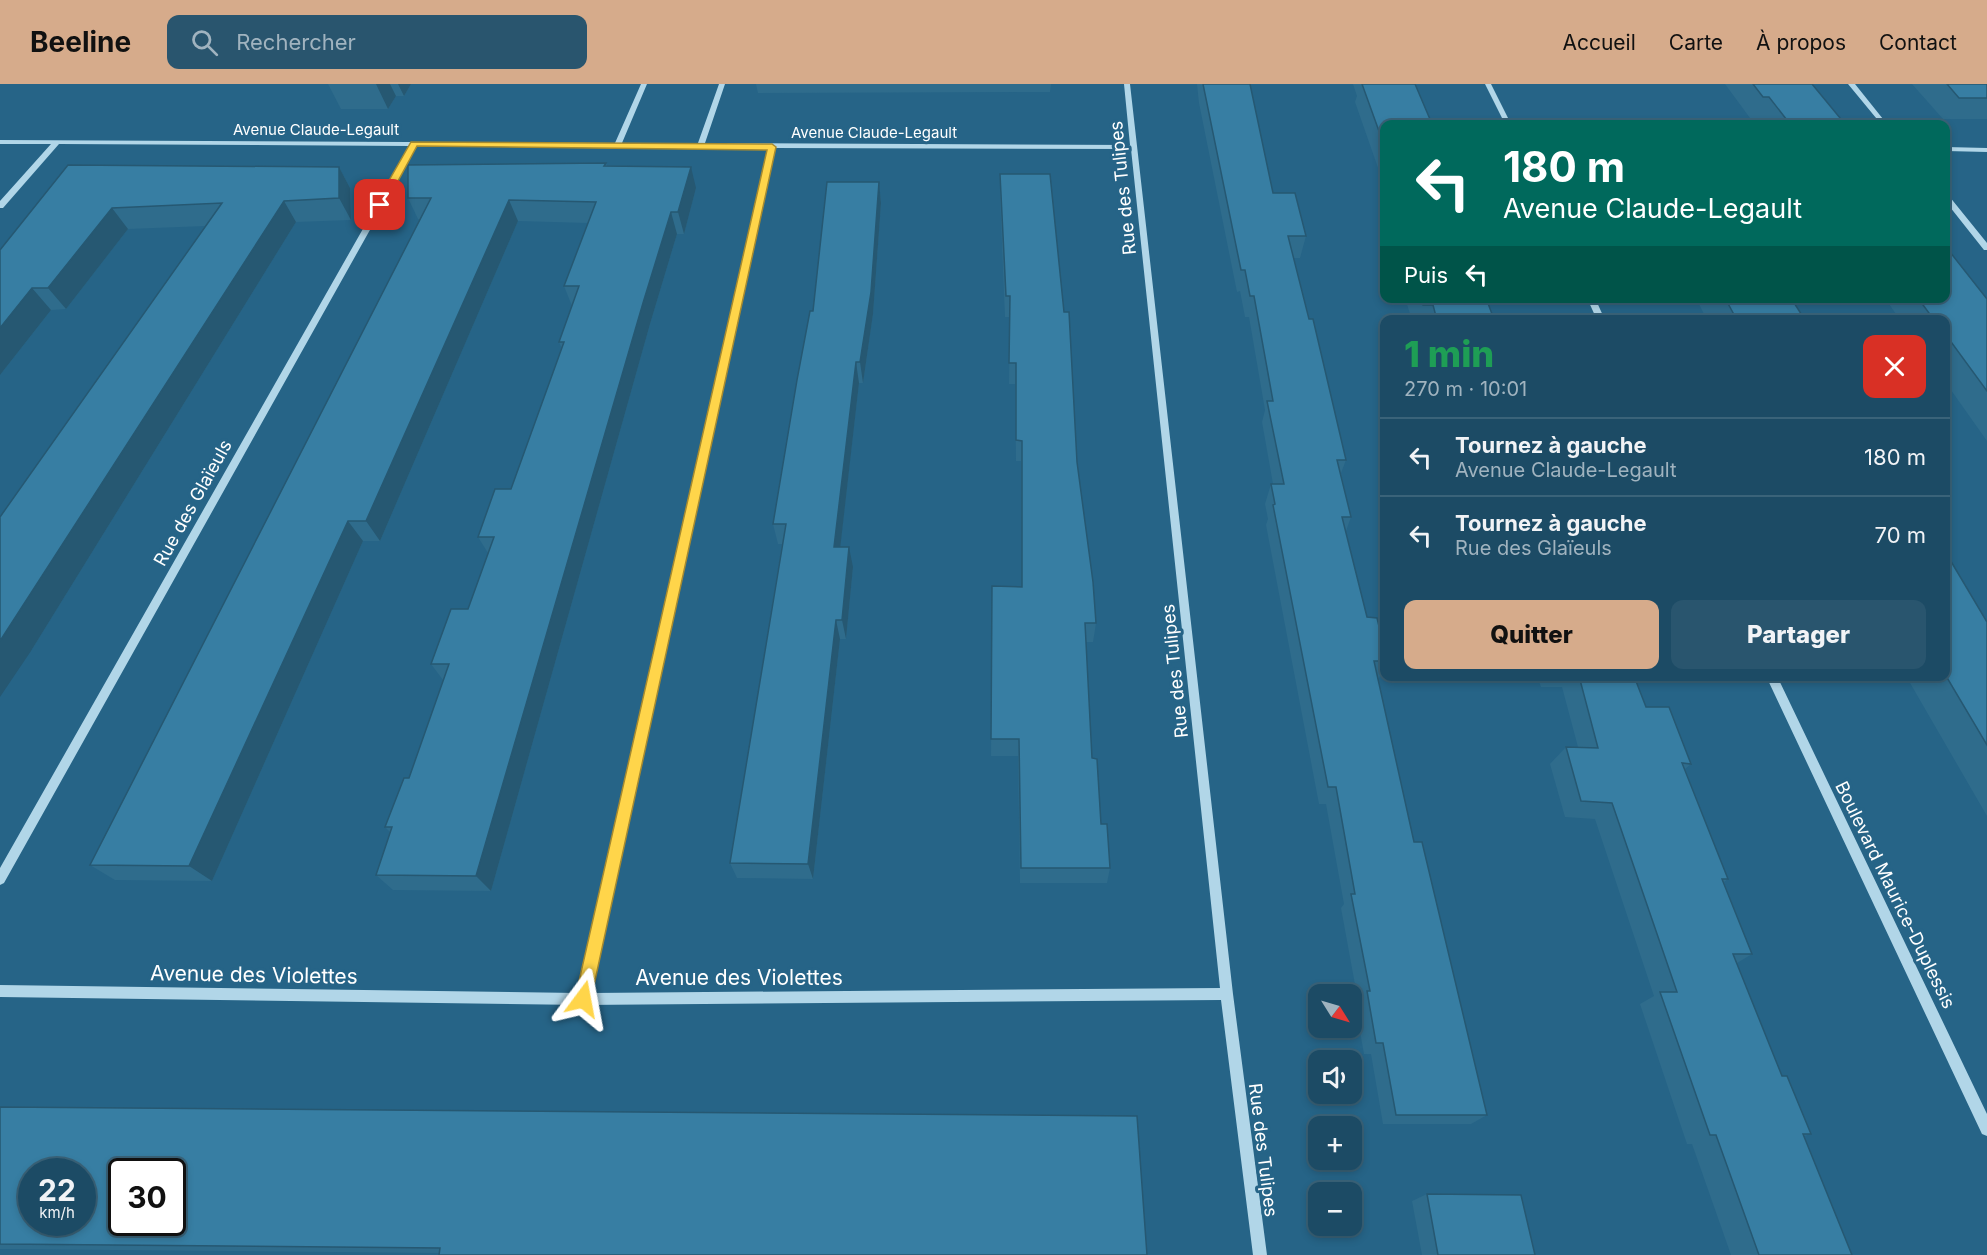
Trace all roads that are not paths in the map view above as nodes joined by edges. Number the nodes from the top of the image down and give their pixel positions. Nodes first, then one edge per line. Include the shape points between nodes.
1 (645, 84) edge
2 (722, 84) edge
3 (1127, 84) edge
4 (1488, 84) edge
5 (1851, 84) edge
6 (1506, 120) edge
7 (1881, 120) edge
8 (0, 142) edge
9 (56, 143) junction
10 (414, 144) junction
11 (618, 144) junction
12 (700, 146) junction
13 (772, 147) junction
14 (1135, 147) junction
15 (1950, 149) edge
16 (1987, 150) edge
17 (1950, 203) edge
18 (0, 206) edge
19 (1987, 248) edge
20 (1773, 681) edge
21 (0, 879) edge
22 (0, 991) edge
23 (1227, 994) junction
24 (583, 999) junction
25 (1987, 1129) edge
26 (1260, 1255) edge

1 - 11 street
2 - 12 street
3 - 14 street, Rue des Tulipes
4 - 6 street
5 - 7 street
8 - 9 street, Avenue Claude-Legault
9 - 10 street, Avenue Claude-Legault
9 - 18 street
10 - 11 street, Avenue Claude-Legault
10 - 21 street, Rue des Glaïeuls
11 - 12 street, Avenue Claude-Legault
12 - 13 street, Avenue Claude-Legault
13 - 14 street, Avenue Claude-Legault
13 - 24 street
14 - 23 street, Rue des Tulipes
15 - 16 street
17 - 19 street
20 - 25 street, Boulevard Maurice-Duplessis
22 - 24 street, Avenue des Violettes
23 - 24 street, Avenue des Violettes
23 - 26 street, Rue des Tulipes

